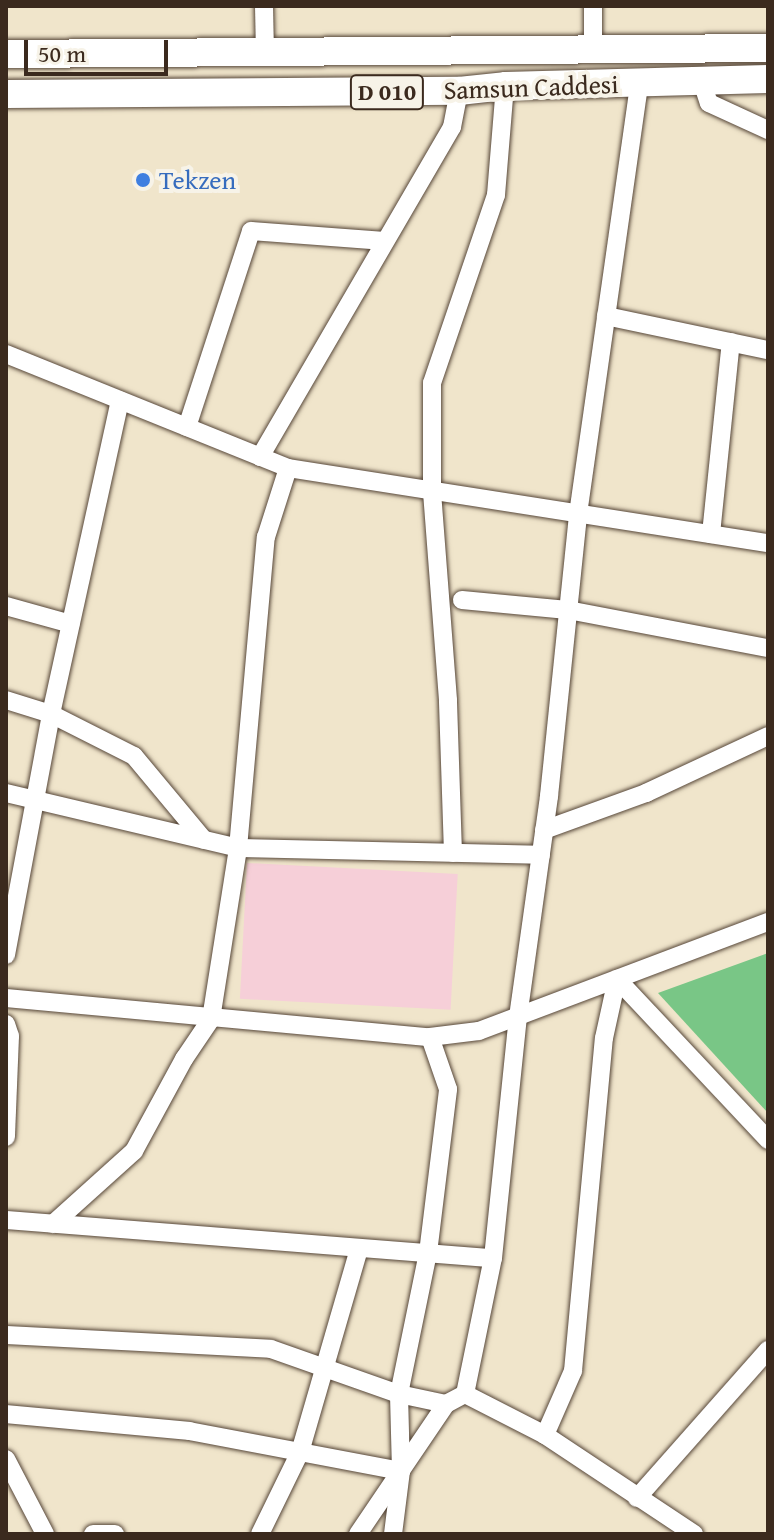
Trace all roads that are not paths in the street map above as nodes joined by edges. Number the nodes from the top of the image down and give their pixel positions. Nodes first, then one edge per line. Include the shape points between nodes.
1 (264, 6) edge
2 (593, 6) edge
3 (768, 32) edge
4 (768, 48) edge
5 (694, 50) junction
6 (593, 52) junction
7 (265, 53) junction
8 (6, 54) edge
9 (701, 79) junction
10 (768, 79) edge
11 (639, 83) junction
12 (505, 86) junction
13 (459, 91) junction
14 (6, 94) edge
15 (768, 98) edge
16 (768, 130) edge
17 (385, 241) junction
18 (606, 316) junction
19 (731, 342) junction
20 (768, 350) edge
21 (6, 354) edge
22 (120, 400) junction
23 (187, 427) junction
24 (260, 457) junction
25 (288, 468) junction
26 (432, 492) junction
27 (578, 514) junction
28 (711, 534) junction
29 (768, 543) edge
30 (462, 600) dead end
31 (6, 606) edge
32 (568, 610) junction
33 (71, 624) junction
34 (768, 648) edge
35 (6, 700) edge
36 (51, 714) junction
37 (768, 736) edge
38 (6, 793) edge
39 (35, 801) junction
40 (544, 830) junction
41 (204, 840) junction
42 (238, 848) junction
43 (453, 853) junction
44 (541, 855) junction
45 (768, 922) edge
46 (6, 955) edge
47 (617, 979) junction
48 (6, 998) edge
49 (518, 1017) junction
50 (211, 1019) junction
51 (6, 1024) edge
52 (430, 1037) junction
53 (6, 1137) edge
54 (768, 1140) edge
55 (6, 1220) edge
56 (53, 1224) junction
57 (359, 1249) junction
58 (428, 1253) junction
59 (493, 1258) junction
60 (6, 1335) edge
61 (768, 1350) edge
62 (326, 1368) junction
63 (399, 1394) junction
64 (465, 1394) junction
65 (446, 1404) junction
66 (6, 1414) edge
67 (545, 1435) junction
68 (300, 1452) junction
69 (6, 1459) edge
70 (401, 1471) junction
71 (637, 1498) junction
72 (45, 1534) edge
73 (93, 1534) edge
74 (115, 1534) edge
75 (260, 1534) edge
76 (358, 1534) edge
77 (393, 1534) edge
78 (694, 1534) edge

1 - 7 street
2 - 6 street
3 - 5 highway
4 - 5 highway, Samsun Caddesi / D 010
5 - 6 highway, Samsun Caddesi / D 010
6 - 7 highway, Samsun Caddesi / D 010
7 - 8 highway, Samsun Caddesi / D 010
9 - 10 highway, Samsun Caddesi / D 010
9 - 11 highway, Samsun Caddesi / D 010
9 - 15 highway
9 - 16 street via 709,103
11 - 12 highway, Samsun Caddesi / D 010
11 - 18 street
12 - 13 highway, Samsun Caddesi / D 010
12 - 26 street via 496,195 432,383
13 - 14 highway, Samsun Caddesi / D 010
13 - 17 street via 452,127
17 - 23 street via 251,231
17 - 24 street
18 - 19 street
18 - 27 street
19 - 20 street
19 - 28 street
21 - 22 street
22 - 23 street
22 - 33 street
23 - 24 street
24 - 25 street
25 - 26 street
25 - 42 street via 266,537
26 - 27 street
26 - 43 street
27 - 28 street
27 - 32 street
28 - 29 street
30 - 32 street
31 - 33 street
32 - 34 street
32 - 40 street
33 - 36 street
35 - 36 street
36 - 39 street
36 - 41 street via 134,756
37 - 40 street via 646,793
38 - 39 street
39 - 41 street
39 - 46 street
40 - 44 street
41 - 42 street
42 - 43 street
42 - 50 street
43 - 44 street
44 - 49 street
45 - 47 street
47 - 49 street
47 - 54 street
47 - 67 street via 604,1038 573,1371
48 - 50 street
49 - 52 street via 479,1031
49 - 59 street
50 - 52 street
50 - 56 street via 134,1151
51 - 53 street
52 - 58 street via 448,1089
55 - 56 street
56 - 57 street
57 - 58 street
57 - 62 street
58 - 59 street
58 - 63 street
59 - 64 street
60 - 62 street via 271,1349
61 - 71 street
62 - 63 street
62 - 68 street
63 - 65 street
63 - 70 street
64 - 65 street
64 - 67 street
65 - 70 street
66 - 68 street via 189,1431
67 - 71 street
68 - 70 street
68 - 75 street
69 - 72 street
70 - 76 street
70 - 77 street
71 - 78 street
73 - 74 street

